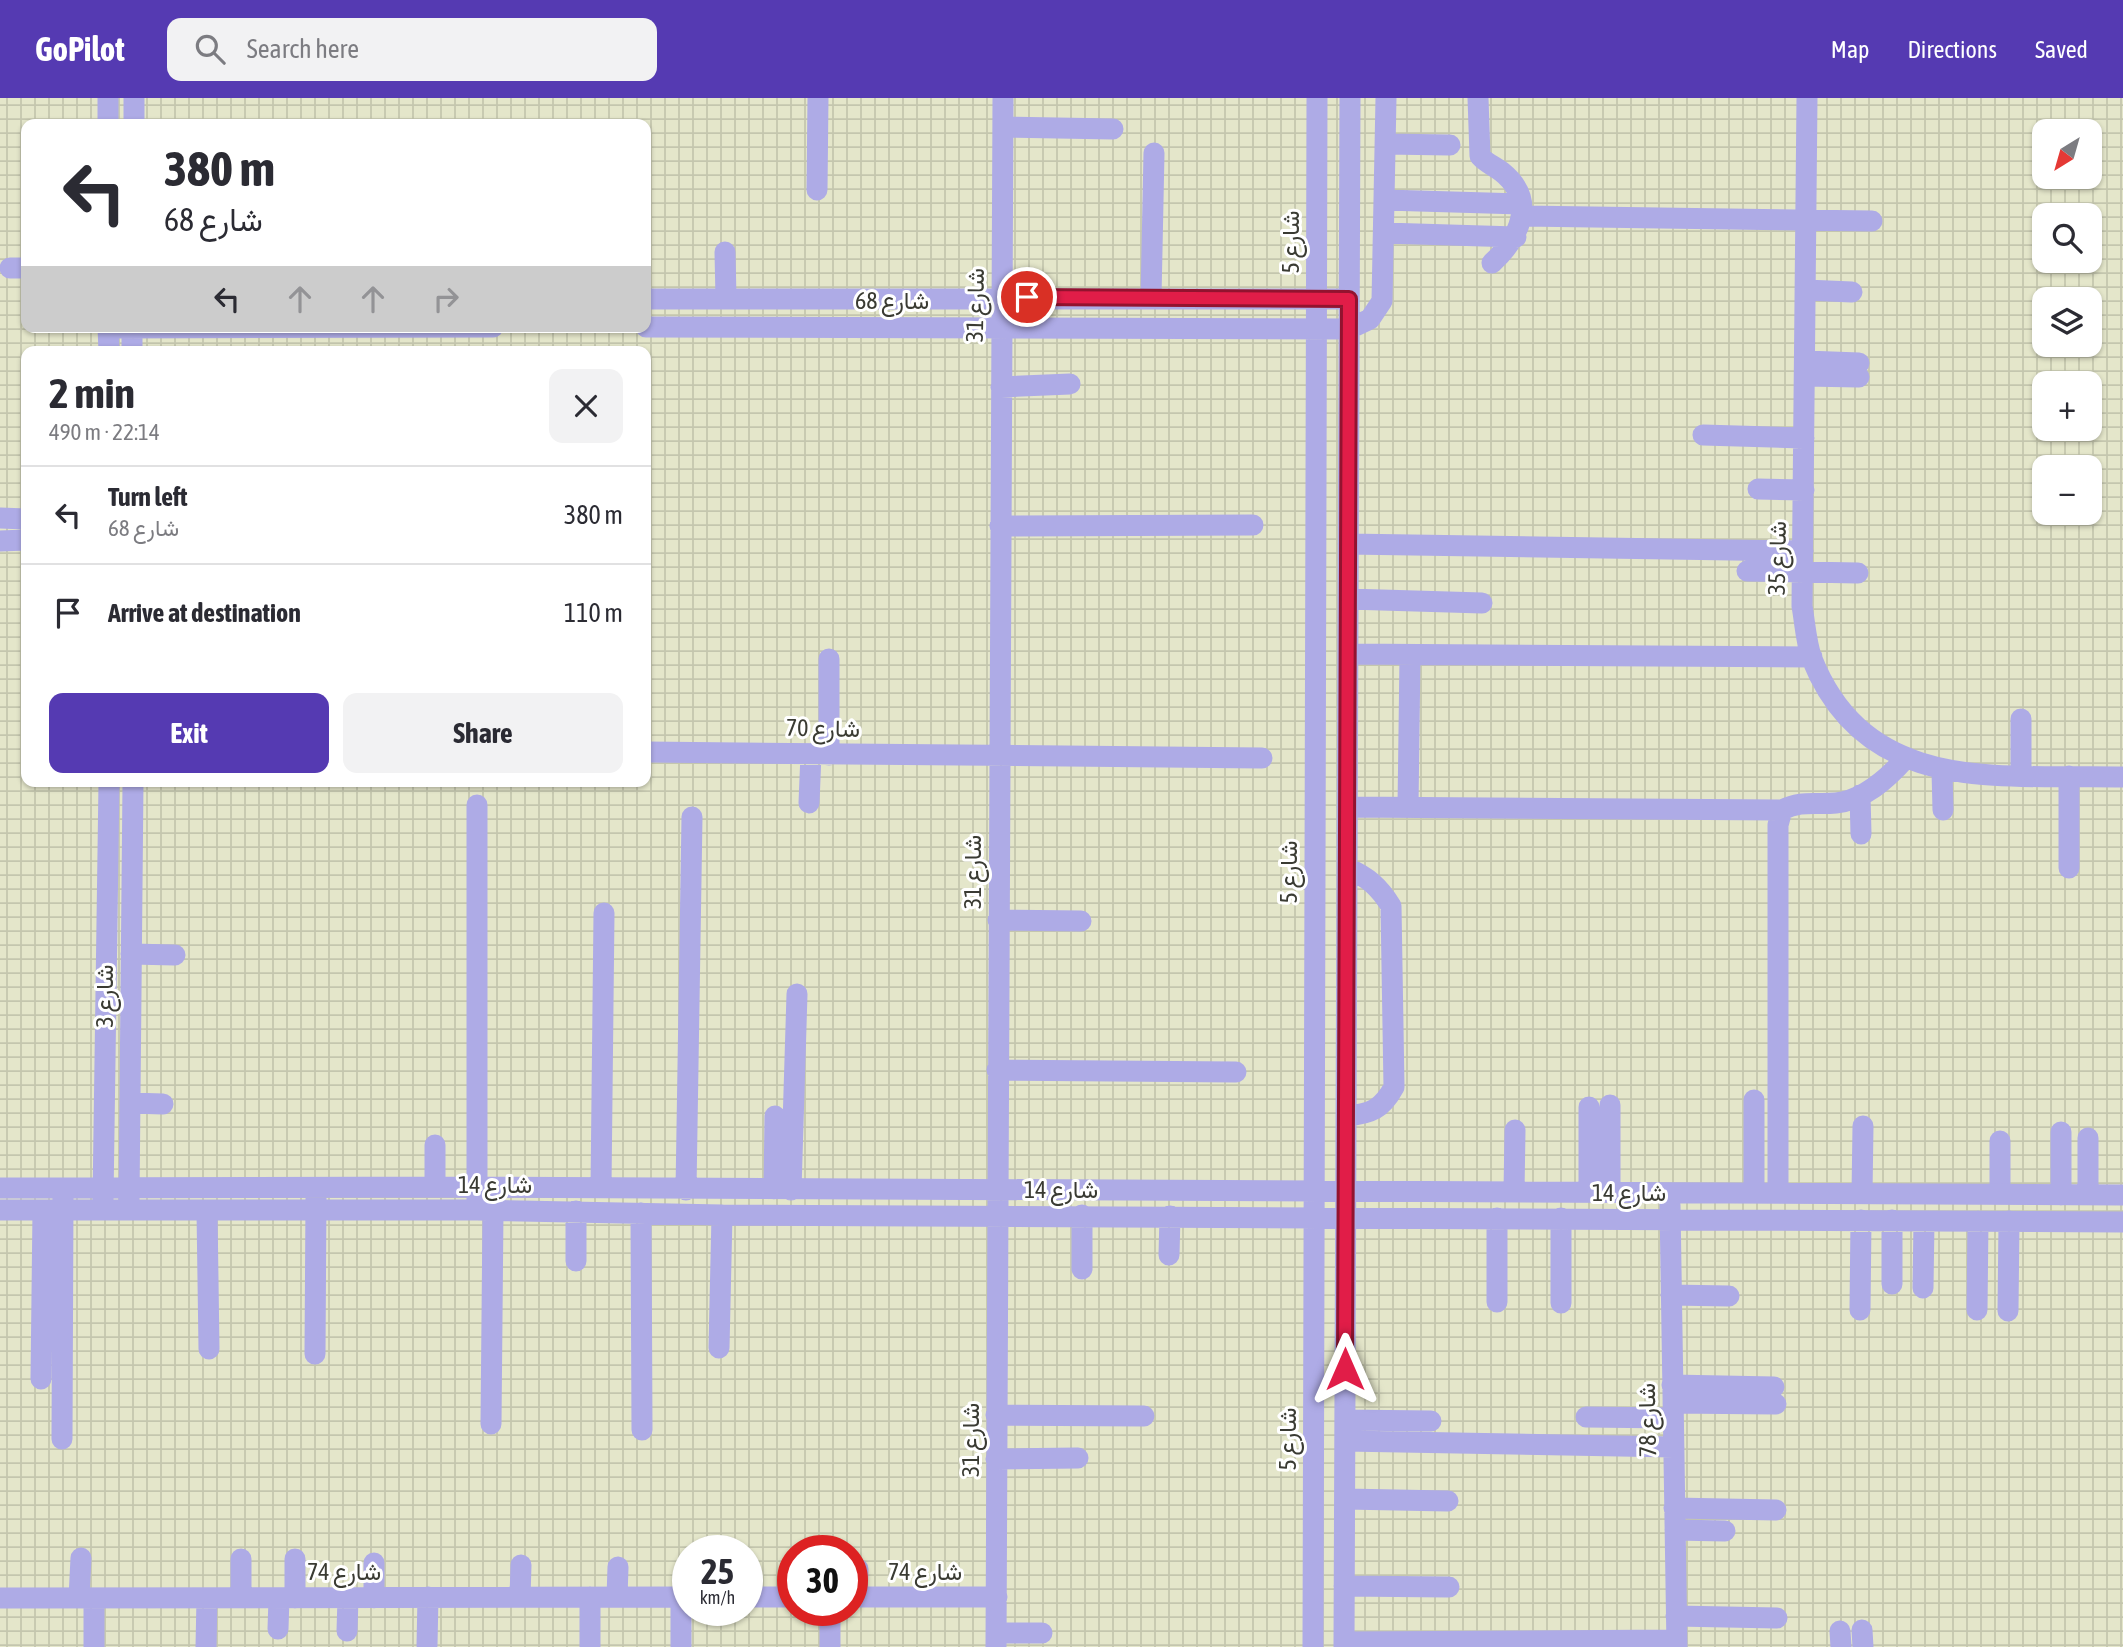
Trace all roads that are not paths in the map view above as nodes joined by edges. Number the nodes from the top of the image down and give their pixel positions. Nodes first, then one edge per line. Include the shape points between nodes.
1 (108, 98) edge
2 (134, 98) edge
3 (818, 98) edge
4 (1003, 98) edge
5 (1317, 98) edge
6 (1350, 98) edge
7 (1387, 98) edge
8 (1478, 98) edge
9 (1807, 98) edge
10 (108, 119) edge
11 (134, 119) edge
12 (1003, 127) junction
13 (1113, 129) dead end
14 (1386, 144) junction
15 (1450, 145) dead end
16 (1154, 153) dead end
17 (817, 190) dead end
18 (1385, 200) junction
19 (1520, 219) junction
20 (1806, 220) junction
21 (1872, 220) dead end
22 (1384, 233) junction
23 (725, 252) dead end
24 (1492, 263) dead end
25 (1805, 290) junction
26 (1852, 292) dead end
27 (1002, 297) junction
28 (726, 298) junction
29 (1151, 298) junction
30 (651, 299) edge
31 (1316, 299) junction
32 (1349, 299) junction
33 (1001, 326) junction
34 (651, 327) edge
35 (1349, 328) junction
36 (1317, 329) junction
37 (1805, 369) junction
38 (1859, 370) dead end
39 (1070, 384) dead end
40 (1001, 387) junction
41 (1703, 435) dead end
42 (1804, 438) junction
43 (1758, 489) dead end
44 (1804, 491) junction
45 (0, 519) edge
46 (21, 519) edge
47 (1253, 525) dead end
48 (1000, 526) junction
49 (21, 540) edge
50 (0, 541) edge
51 (1348, 544) junction
52 (1803, 561) junction
53 (1747, 571) dead end
54 (1858, 573) dead end
55 (1348, 599) junction
56 (1482, 603) dead end
57 (1348, 654) junction
58 (1410, 655) junction
59 (1812, 657) junction
60 (829, 659) dead end
61 (2021, 719) dead end
62 (651, 752) edge
63 (820, 755) junction
64 (999, 756) junction
65 (1262, 758) dead end
66 (1905, 759) junction
67 (1942, 771) junction
68 (2021, 775) junction
69 (2069, 776) junction
70 (2123, 777) edge
71 (109, 787) edge
72 (133, 787) edge
73 (1860, 795) junction
74 (809, 803) dead end
75 (477, 805) dead end
76 (1347, 807) junction
77 (1408, 807) junction
78 (1782, 810) junction
79 (1943, 810) dead end
80 (692, 817) dead end
81 (1861, 834) dead end
82 (1347, 868) junction
83 (2069, 868) dead end
84 (604, 913) dead end
85 (998, 920) junction
86 (1081, 921) dead end
87 (131, 954) junction
88 (175, 955) dead end
89 (797, 994) dead end
90 (997, 1070) junction
91 (1236, 1072) dead end
92 (1754, 1100) dead end
93 (130, 1104) junction
94 (163, 1104) dead end
95 (1600, 1107) dead end
96 (775, 1116) dead end
97 (1346, 1116) junction
98 (1863, 1126) dead end
99 (1515, 1130) dead end
100 (2061, 1132) dead end
101 (2088, 1138) dead end
102 (2000, 1141) dead end
103 (435, 1144) dead end
104 (478, 1186) junction
105 (316, 1187) junction
106 (435, 1187) junction
107 (0, 1188) edge
108 (63, 1188) junction
109 (103, 1188) junction
110 (129, 1188) junction
111 (601, 1188) junction
112 (686, 1189) junction
113 (782, 1189) junction
114 (996, 1189) junction
115 (1314, 1191) junction
116 (1346, 1191) junction
117 (1514, 1192) junction
118 (1599, 1192) junction
119 (1669, 1193) junction
120 (1754, 1193) junction
121 (1778, 1193) junction
122 (1862, 1194) junction
123 (2000, 1194) junction
124 (2061, 1195) junction
125 (2088, 1195) junction
126 (2123, 1195) edge
127 (0, 1210) edge
128 (53, 1210) junction
129 (103, 1210) junction
130 (129, 1210) junction
131 (485, 1210) junction
132 (207, 1211) junction
133 (576, 1211) junction
134 (316, 1212) junction
135 (641, 1213) junction
136 (722, 1215) junction
137 (1082, 1215) junction
138 (996, 1216) junction
139 (1170, 1216) junction
140 (1314, 1217) junction
141 (1346, 1217) junction
142 (1497, 1218) junction
143 (1561, 1218) junction
144 (1670, 1219) junction
145 (1861, 1220) junction
146 (1892, 1220) junction
147 (1924, 1220) junction
148 (1978, 1221) junction
149 (2009, 1221) junction
150 (2123, 1222) edge
151 (1169, 1255) dead end
152 (576, 1261) dead end
153 (1082, 1269) dead end
154 (1892, 1284) dead end
155 (1923, 1289) dead end
156 (1671, 1295) junction
157 (1729, 1296) dead end
158 (1497, 1303) dead end
159 (1560, 1303) dead end
160 (1860, 1310) dead end
161 (1977, 1310) dead end
162 (2008, 1311) dead end
163 (719, 1348) dead end
164 (209, 1349) dead end
165 (315, 1354) dead end
166 (41, 1379) dead end
167 (1775, 1396) dead end
168 (1673, 1402) junction
169 (996, 1415) junction
170 (1144, 1416) dead end
171 (1586, 1417) dead end
172 (1431, 1421) dead end
173 (491, 1424) dead end
174 (642, 1430) dead end
175 (1345, 1430) junction
176 (62, 1439) dead end
177 (1674, 1447) junction
178 (1078, 1458) dead end
179 (996, 1459) junction
180 (1345, 1499) junction
181 (1448, 1501) dead end
182 (1674, 1508) junction
183 (1776, 1510) dead end
184 (1675, 1530) junction
185 (1725, 1531) dead end
186 (81, 1558) dead end
187 (241, 1559) dead end
188 (295, 1559) dead end
189 (374, 1563) dead end
190 (521, 1565) dead end
191 (618, 1567) dead end
192 (1344, 1586) junction
193 (1449, 1587) dead end
194 (428, 1597) junction
195 (520, 1597) junction
196 (590, 1597) junction
197 (617, 1597) junction
198 (672, 1597) edge
199 (868, 1597) edge
200 (997, 1597) junction
201 (0, 1598) edge
202 (87, 1598) junction
203 (207, 1598) junction
204 (241, 1598) junction
205 (287, 1598) junction
206 (348, 1598) junction
207 (373, 1598) junction
208 (1676, 1616) junction
209 (1777, 1618) dead end
210 (682, 1626) edge
211 (830, 1626) edge
212 (278, 1629) dead end
213 (347, 1631) dead end
214 (1042, 1633) dead end
215 (996, 1640) edge
216 (1477, 1644) edge
217 (1677, 1644) edge
218 (427, 1645) dead end
219 (1344, 1645) edge
220 (94, 1647) edge
221 (205, 1647) edge
222 (590, 1647) edge
223 (681, 1647) edge
224 (830, 1647) edge
225 (1313, 1647) edge

1 - 10 street
2 - 11 street
3 - 17 street
4 - 12 street, شارع 31
5 - 31 street, شارع 5
6 - 32 street
7 - 14 street
8 - 19 street via 1480,156 1514,187
9 - 20 street, شارع 35
12 - 13 street
12 - 27 street, شارع 31
14 - 15 street
14 - 18 street
16 - 29 street
18 - 19 street
18 - 22 street
19 - 20 street
19 - 22 street
19 - 24 street
20 - 21 street
20 - 25 street, شارع 35
22 - 35 street via 1382,301 1370,319
23 - 28 street
25 - 26 street
25 - 37 street, شارع 35
27 - 28 street, شارع 68
27 - 29 street, شارع 68
27 - 33 street, شارع 31
28 - 30 street, شارع 68
29 - 31 street, شارع 68
31 - 32 street, شارع 68
31 - 36 street, شارع 5
32 - 35 street
33 - 34 street, شارع 68
33 - 36 street, شارع 68
33 - 40 street, شارع 31
35 - 36 street, شارع 68
35 - 51 street
36 - 115 street, شارع 5
37 - 38 street
37 - 42 street, شارع 35
39 - 40 street
40 - 48 street, شارع 31
41 - 42 street
42 - 44 street, شارع 35
43 - 44 street
44 - 52 street, شارع 35
45 - 46 street
47 - 48 street
48 - 64 street, شارع 31
49 - 50 street
51 - 52 street
51 - 55 street
52 - 53 street
52 - 54 street
52 - 59 street, شارع 35 via 1802,606
55 - 56 street
55 - 57 street
57 - 58 street
57 - 76 street
58 - 59 street
58 - 77 street
59 - 66 street, شارع 35 via 1833,699 1865,734
60 - 63 street
61 - 68 street
62 - 63 street, شارع 70
63 - 64 street, شارع 70
63 - 74 street
64 - 65 street, شارع 70
64 - 85 street, شارع 31
66 - 67 street, شارع 35
66 - 73 street via 1877,786
67 - 68 street, شارع 35
67 - 79 street
68 - 69 street, شارع 35
69 - 70 street, شارع 35
69 - 83 street
71 - 109 street, شارع 3
72 - 87 street, شارع 3
73 - 78 street via 1838,803 1796,802
73 - 81 street
75 - 104 street
76 - 77 street
76 - 82 street
77 - 78 street
78 - 121 street via 1778,825
80 - 112 street
82 - 97 street
82 - 97 street via 1367,877 1391,906 1394,1087 1384,1104 1368,1115
84 - 111 street
85 - 86 street
85 - 90 street, شارع 31
87 - 88 street
87 - 93 street, شارع 3
89 - 113 street
90 - 91 street
90 - 114 street, شارع 31
92 - 120 street
93 - 94 street
93 - 110 street, شارع 3
95 - 118 street
96 - 113 street
97 - 116 street
98 - 122 street
99 - 117 street
100 - 124 street
101 - 125 street
102 - 123 street
103 - 106 street
104 - 106 street, شارع 14
104 - 111 street, شارع 14
104 - 131 street
105 - 106 street, شارع 14
105 - 110 street, شارع 14
105 - 134 street
107 - 108 street, شارع 14
108 - 109 street, شارع 14
108 - 128 street
109 - 110 street, شارع 14
109 - 129 street, شارع 3
110 - 130 street, شارع 3
111 - 112 street, شارع 14
112 - 113 street, شارع 14
113 - 114 street, شارع 14
114 - 115 street, شارع 14
114 - 138 street, شارع 31
115 - 116 street, شارع 14
115 - 140 street, شارع 5
116 - 117 street, شارع 14
116 - 141 street
117 - 118 street, شارع 14
118 - 119 street, شارع 14
119 - 120 street, شارع 14
119 - 144 street, شارع 78
120 - 121 street, شارع 14
121 - 122 street, شارع 14
122 - 123 street, شارع 14
123 - 124 street, شارع 14
124 - 125 street, شارع 14
125 - 126 street, شارع 14
127 - 128 street, شارع 14
128 - 129 street, شارع 14
128 - 166 street
128 - 176 street
129 - 130 street, شارع 14
130 - 132 street, شارع 14
131 - 133 street, شارع 14
131 - 134 street, شارع 14
131 - 173 street
132 - 134 street, شارع 14
132 - 164 street
133 - 135 street, شارع 14
133 - 152 street
134 - 165 street
135 - 136 street, شارع 14
135 - 174 street
136 - 138 street, شارع 14
136 - 163 street
137 - 138 street, شارع 14
137 - 139 street, شارع 14
137 - 153 street
138 - 169 street, شارع 31
139 - 140 street, شارع 14
139 - 151 street
140 - 141 street, شارع 14
140 - 225 street, شارع 5
141 - 142 street, شارع 14
141 - 175 street
142 - 143 street, شارع 14
142 - 158 street
143 - 144 street, شارع 14
143 - 159 street
144 - 145 street, شارع 14
144 - 156 street, شارع 78
145 - 146 street, شارع 14
145 - 160 street
146 - 147 street, شارع 14
146 - 154 street
147 - 148 street, شارع 14
147 - 155 street
148 - 149 street, شارع 14
148 - 161 street
149 - 150 street, شارع 14
149 - 162 street
156 - 157 street
156 - 168 street, شارع 78
167 - 168 street
168 - 171 street
168 - 177 street, شارع 78
169 - 170 street
169 - 179 street, شارع 31
172 - 175 street
175 - 177 street
175 - 180 street
177 - 182 street, شارع 78
178 - 179 street
179 - 200 street, شارع 31
180 - 181 street
180 - 192 street
182 - 183 street
182 - 184 street, شارع 78
184 - 185 street
184 - 208 street, شارع 78
186 - 202 street
187 - 204 street
188 - 205 street
189 - 207 street
190 - 195 street
191 - 197 street
192 - 193 street
192 - 219 street
194 - 195 street, شارع 74
194 - 207 street, شارع 74
194 - 218 street
195 - 196 street, شارع 74
196 - 197 street, شارع 74
196 - 222 street
197 - 198 street, شارع 74
199 - 200 street, شارع 74
200 - 215 street, شارع 31
201 - 202 street, شارع 74
202 - 203 street, شارع 74
202 - 220 street
203 - 204 street, شارع 74
203 - 221 street
204 - 205 street, شارع 74
205 - 206 street, شارع 74
205 - 212 street
206 - 207 street, شارع 74
206 - 213 street
208 - 209 street
208 - 217 street, شارع 78
210 - 223 street
211 - 224 street
214 - 215 street
216 - 217 street
216 - 219 street

